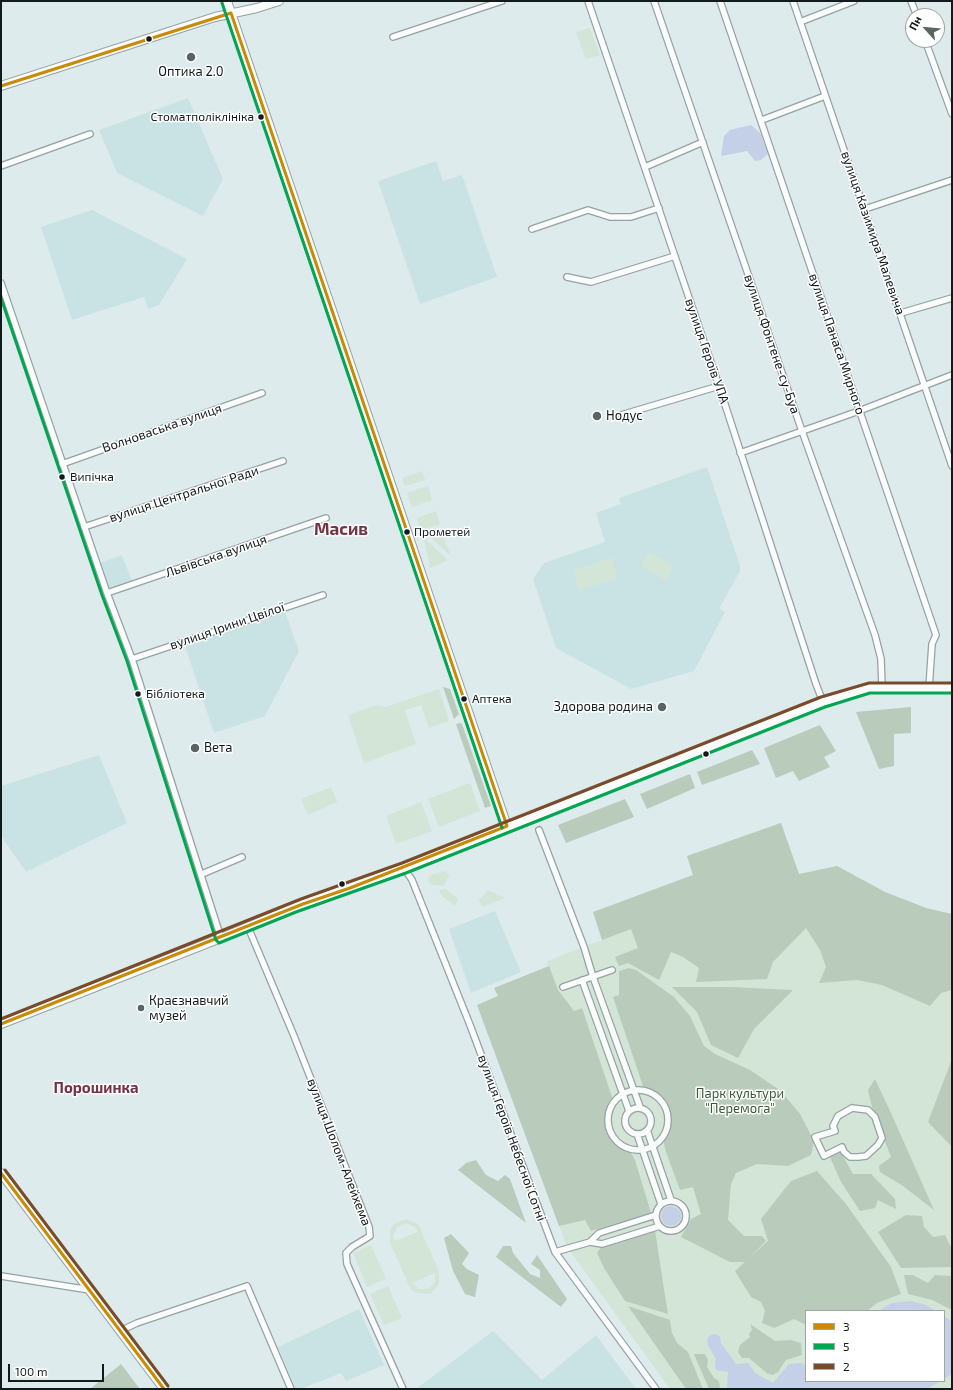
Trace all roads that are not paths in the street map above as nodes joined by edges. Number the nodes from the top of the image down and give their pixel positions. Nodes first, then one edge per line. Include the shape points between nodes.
1 (227, 1) edge
2 (278, 1) edge
3 (502, 1) edge
4 (588, 1) edge
5 (654, 1) edge
6 (720, 1) edge
7 (793, 1) edge
8 (854, 1) edge
9 (231, 13) junction
10 (800, 22) junction
11 (394, 37) dead end
12 (928, 48) edge
13 (1, 86) edge
14 (825, 96) junction
15 (952, 114) edge
16 (762, 120) junction
17 (90, 134) dead end
18 (703, 142) junction
19 (1, 166) edge
20 (645, 167) junction
21 (952, 180) edge
22 (659, 208) junction
23 (865, 209) junction
24 (532, 229) dead end
25 (675, 256) junction
26 (567, 277) dead end
27 (1, 283) edge
28 (952, 298) edge
29 (901, 313) junction
30 (952, 375) edge
31 (925, 384) junction
32 (719, 386) junction
33 (262, 394) dead end
34 (860, 411) junction
35 (621, 415) dead end
36 (802, 431) junction
37 (740, 453) junction
38 (283, 461) dead end
39 (62, 464) junction
40 (952, 466) edge
41 (326, 518) dead end
42 (84, 527) junction
43 (106, 593) junction
44 (323, 594) dead end
45 (132, 659) junction
46 (882, 688) junction
47 (929, 688) junction
48 (952, 688) edge
49 (823, 702) junction
50 (507, 826) junction
51 (539, 830) dead end
52 (242, 856) dead end
53 (404, 868) junction
54 (202, 874) junction
55 (248, 927) junction
56 (221, 938) junction
57 (612, 970) dead end
58 (593, 977) junction
59 (582, 980) junction
60 (562, 987) dead end
61 (1, 1024) edge
62 (634, 1091) junction
63 (624, 1095) junction
64 (640, 1107) junction
65 (629, 1111) junction
66 (647, 1130) junction
67 (637, 1134) junction
68 (653, 1146) junction
69 (643, 1150) junction
70 (844, 1152) joint
71 (1, 1173) edge
72 (671, 1200) junction
73 (661, 1204) junction
74 (656, 1216) junction
75 (660, 1226) junction
76 (590, 1242) junction
77 (555, 1252) junction
78 (1, 1276) edge
79 (90, 1290) junction
80 (120, 1331) junction
81 (164, 1389) edge
82 (291, 1389) edge
83 (403, 1389) edge
84 (656, 1389) edge

1 - 9 main road
2 - 9 main road
3 - 11 street
4 - 20 street, вулиця Героїв УПА
5 - 18 street, вулиця Фонтене-су-Буа
6 - 16 street, вулиця Панаса Мирного
7 - 10 street, вулиця Казимира Малевича
8 - 10 street
9 - 13 main road
9 - 50 main road
10 - 14 street, вулиця Казимира Малевича
12 - 15 street
14 - 16 street
14 - 23 street, вулиця Казимира Малевича
16 - 34 street, вулиця Панаса Мирного
17 - 19 street
18 - 20 street
18 - 36 street, вулиця Фонтене-су-Буа
20 - 22 street, вулиця Героїв УПА
21 - 23 street
22 - 24 street via 631,217 610,217 588,210
22 - 25 street, вулиця Героїв УПА
23 - 29 street, вулиця Казимира Малевича
25 - 26 street via 591,282
25 - 32 street, вулиця Героїв УПА
27 - 39 street
28 - 29 street
29 - 31 street, вулиця Казимира Малевича
30 - 31 street
31 - 34 street
31 - 40 street, вулиця Казимира Малевича
32 - 35 street
32 - 37 street, вулиця Героїв УПА
33 - 39 street, Волноваська вулиця
34 - 36 street
34 - 47 street, вулиця Панаса Мирного via 936,635 932,644
36 - 37 street
36 - 46 street, вулиця Фонтене-су-Буа via 875,635 881,659
37 - 49 street, вулиця Героїв УПА
38 - 42 street, вулиця Центральної Ради
39 - 42 street
41 - 43 street, Львівська вулиця
42 - 43 street
43 - 45 street
44 - 45 street, вулиця Ірини Цвілої
45 - 54 street
46 - 47 main road
46 - 49 main road via 869,688
47 - 48 main road
49 - 50 main road
50 - 53 main road
51 - 58 street
52 - 54 street
53 - 55 main road via 302,904
53 - 77 street, вулиця Героїв Небесної Сотні via 412,880 470,1026
54 - 56 street
55 - 56 main road
55 - 83 street, вулиця Шолом-Алейхема via 369,1227 370,1236 346,1253 347,1264
56 - 61 main road
57 - 58 street
58 - 59 street
58 - 62 street
59 - 60 street
59 - 63 street
62 - 63 street
62 - 64 street
62 - 68 street via 654,1095 662,1102 666,1112 668,1122 665,1132
63 - 65 street
63 - 69 street via 614,1103 610,1112 610,1131 622,1146 631,1150
64 - 65 street
64 - 66 street via 650,1116 651,1124
65 - 67 street via 625,1117 625,1124 628,1130
66 - 67 street
66 - 68 street
67 - 69 street
68 - 69 street
68 - 72 street
69 - 73 street
70 - 70 street via 850,1157 863,1156 878,1145 882,1138 876,1116 871,1112 860,1108 844,1111 835,1121 833,1126 836,1131 815,1137 824,1156 842,1147
71 - 79 main road
72 - 73 street
72 - 75 street via 684,1208 684,1223 672,1231
73 - 74 street
74 - 75 street
74 - 76 street via 599,1233
75 - 76 street via 602,1244
76 - 77 street
77 - 84 street, вулиця Героїв Небесної Сотні
78 - 79 street
79 - 80 main road
80 - 81 main road
80 - 82 street via 247,1286

